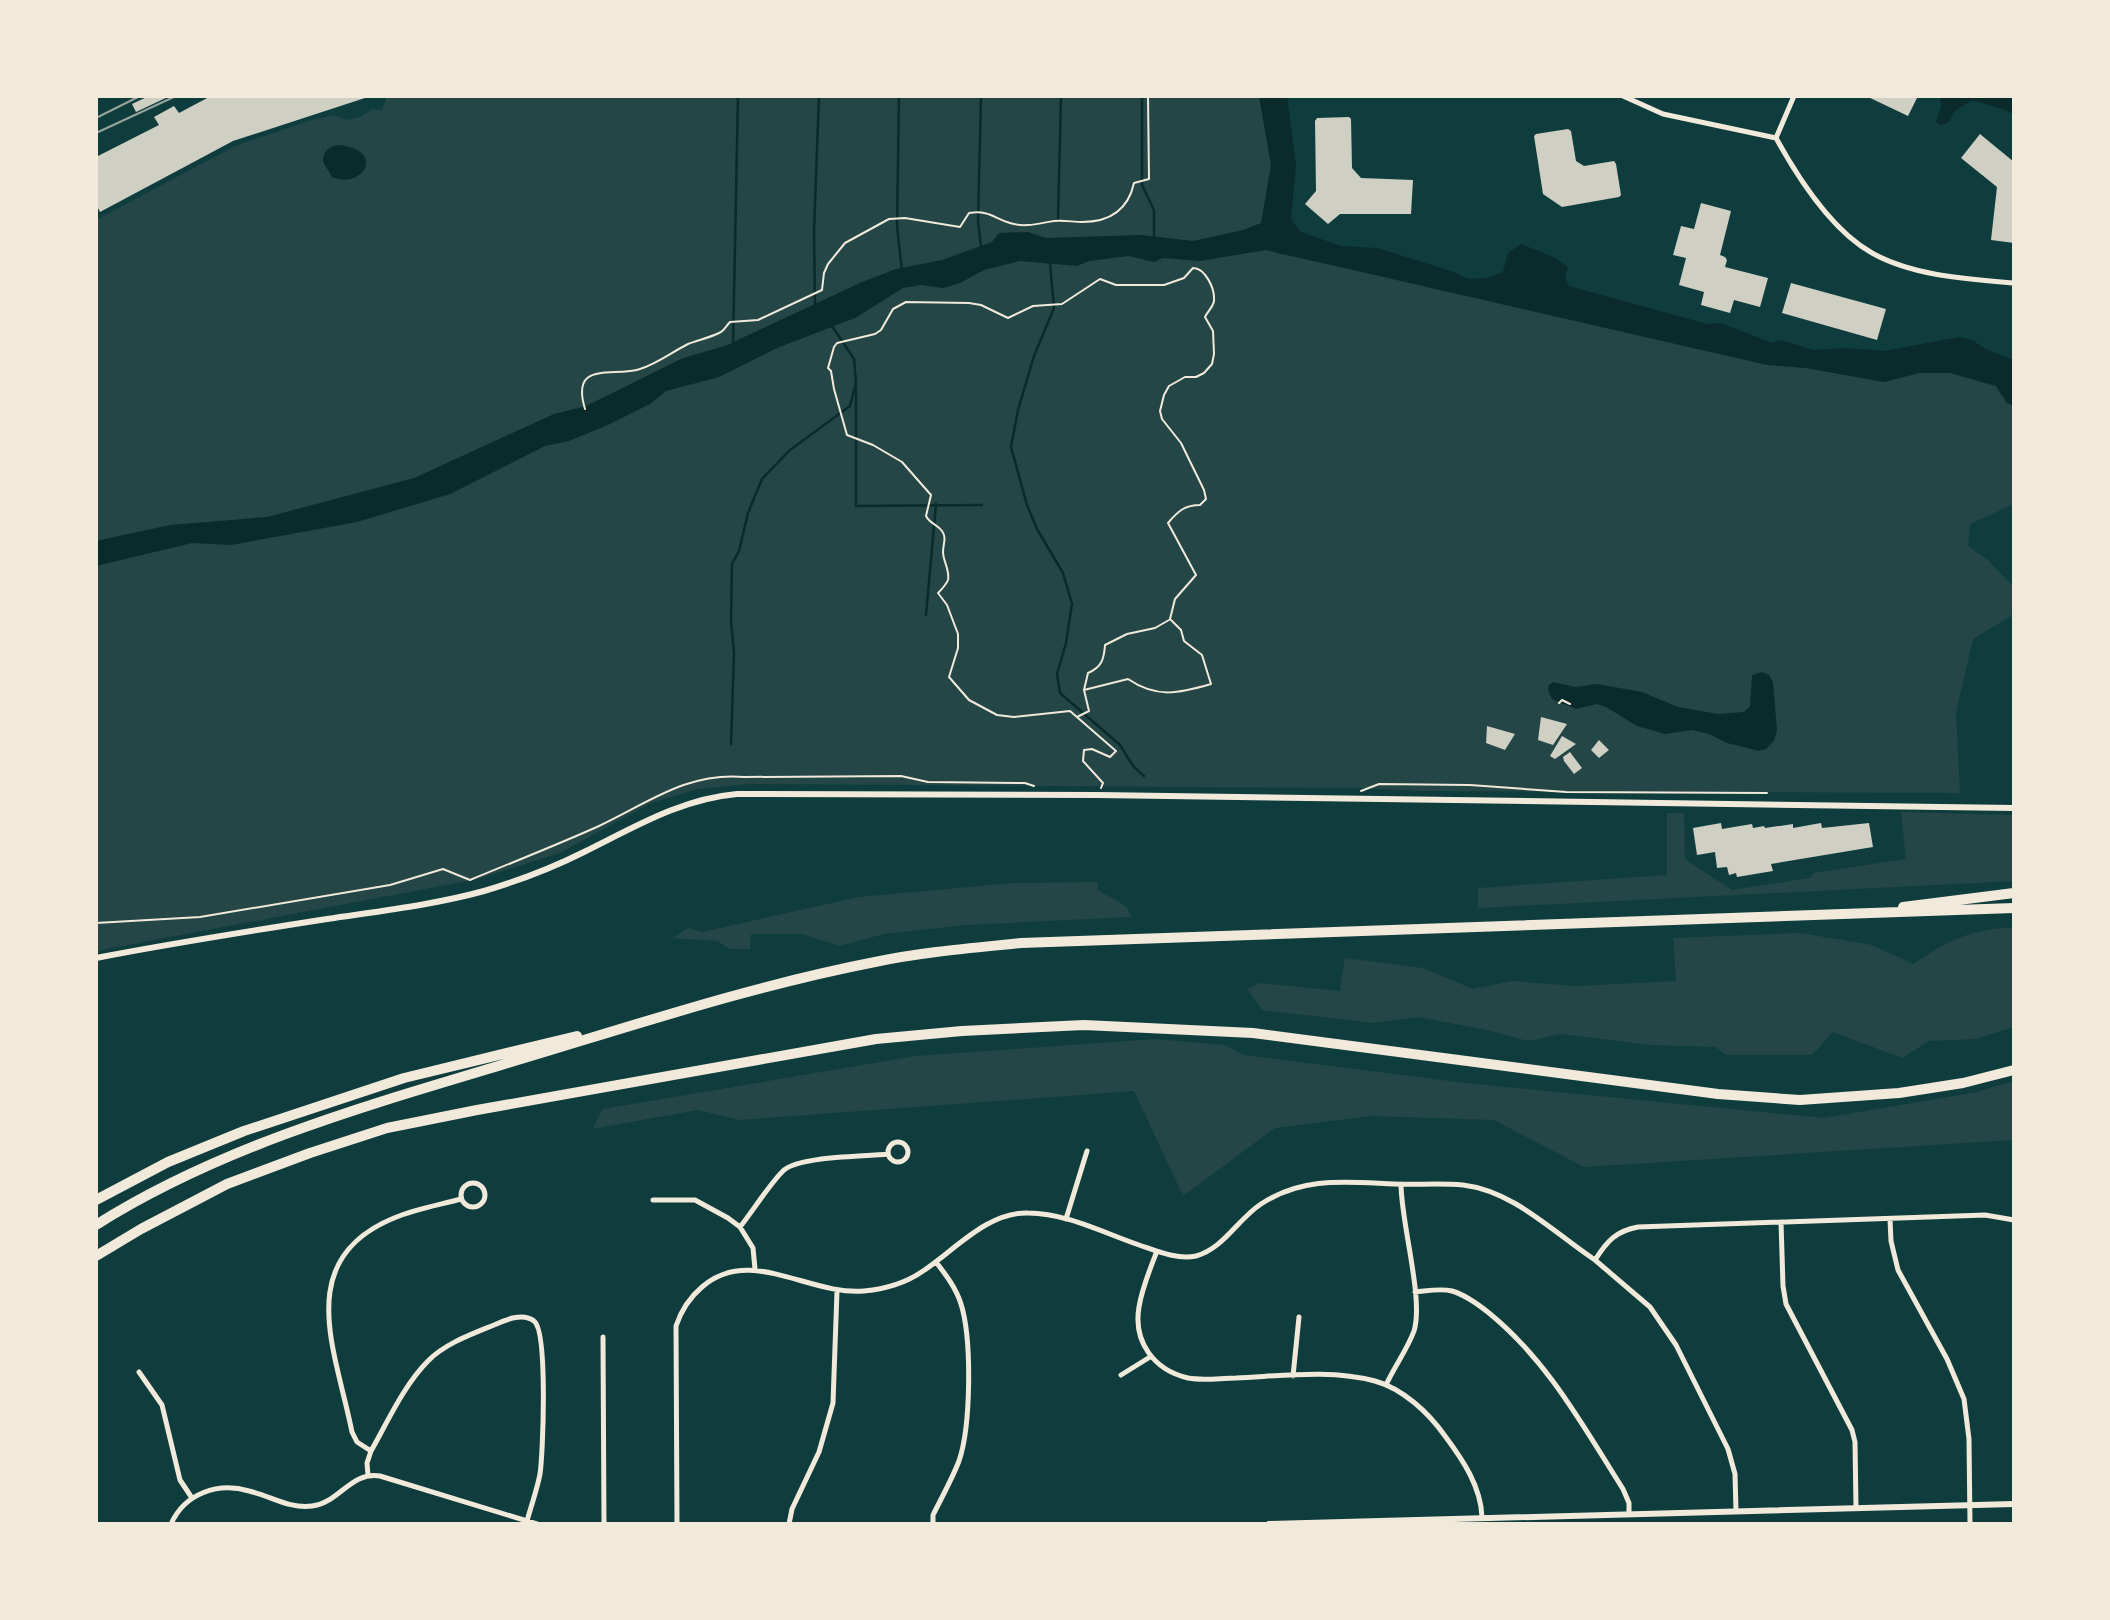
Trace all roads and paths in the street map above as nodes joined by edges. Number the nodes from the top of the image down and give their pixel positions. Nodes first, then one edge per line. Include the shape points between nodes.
1 (1148, 96) edge
2 (1623, 96) edge
3 (1794, 96) edge
4 (1776, 138) junction
5 (2014, 283) edge
6 (585, 409) dead end
7 (1170, 619) junction
8 (1084, 690) junction
9 (1559, 703) dead end
10 (1570, 704) dead end
11 (1077, 717) junction
12 (1767, 793) dead end
13 (1356, 794) dead end
14 (1098, 795) junction
15 (2014, 808) edge
16 (2014, 893) edge
17 (2014, 908) edge
18 (1841, 915) junction
19 (96, 958) edge
20 (665, 1016) junction
21 (2012, 1071) edge
22 (1087, 1151) dead end
23 (888, 1154) dead end
24 (1401, 1184) junction
25 (461, 1199) junction
26 (96, 1200) edge
27 (653, 1200) dead end
28 (1066, 1219) junction
29 (1890, 1219) junction
30 (2014, 1220) edge
31 (1781, 1223) junction
32 (96, 1225) edge
33 (740, 1227) junction
34 (1157, 1251) junction
35 (96, 1256) edge
36 (1595, 1260) junction
37 (936, 1262) junction
38 (755, 1269) junction
39 (837, 1291) junction
40 (1415, 1292) junction
41 (1298, 1317) dead end
42 (603, 1337) dead end
43 (1150, 1357) junction
44 (139, 1372) dead end
45 (1121, 1375) dead end
46 (1293, 1376) junction
47 (1386, 1385) junction
48 (371, 1451) junction
49 (368, 1475) junction
50 (192, 1498) junction
51 (2014, 1504) edge
52 (1969, 1506) junction
53 (1856, 1508) junction
54 (1736, 1511) junction
55 (1629, 1514) junction
56 (1585, 1515) junction
57 (1482, 1517) junction
58 (527, 1521) junction
59 (171, 1524) edge
60 (537, 1524) edge
61 (604, 1524) edge
62 (677, 1524) edge
63 (789, 1524) edge
64 (933, 1524) edge
65 (1269, 1524) edge
66 (1586, 1524) edge
67 (1970, 1524) edge

1 - 6 path via 1149,179 1134,183 1121,211 1093,222 1035,225 1011,224 987,212 969,213 960,227 892,219 845,243 828,264 820,291 758,320 732,321 722,332 651,365 604,371 585,381 581,394
2 - 4 street via 1680,117
3 - 4 street
4 - 5 street via 1829,214 1871,252 1938,274
7 - 8 path via 1105,645 1104,658 1088,673
7 - 8 path via 1184,641 1202,655 1211,684 1163,693 1142,689 1128,679
7 - 11 path via 1175,599 1196,575 1168,523 1178,511 1200,505 1206,494 1160,411 1169,386 1204,373 1212,364 1213,331 1205,317 1214,298 1200,269 1193,268 1184,278 1164,285 1116,285 1100,279 1062,304 1033,306 1008,318 969,303 906,302 893,309 875,334 834,347 828,368 845,431 850,438 902,462 931,495 926,516 946,543 947,582 938,593 954,620 959,641 951,681 969,700 998,715 1070,711
8 - 11 path via 1089,711
9 - 10 path
11 - 14 path via 1116,751 1110,757 1084,750 1083,761 1103,783
12 - 13 path via 1379,784
14 - 15 street
14 - 19 street via 723,795 674,808 555,865 472,894
16 - 18 highway
17 - 18 highway
18 - 20 highway via 1021,943 876,962
20 - 26 highway via 358,1092 168,1161
20 - 32 highway via 278,1138 186,1175
21 - 35 highway via 1899,1093 1800,1100 1718,1094 1253,1033 1084,1026 962,1031 862,1041 387,1128 227,1184
22 - 28 street
23 - 33 street via 792,1166 780,1174
24 - 34 street via 1332,1181 1298,1186 1255,1208 1210,1250 1186,1257
24 - 36 street via 1463,1185 1494,1193
24 - 40 street
25 - 25 street via 461,1191 469,1184 476,1183 484,1191 482,1203 474,1207
25 - 48 street via 378,1226 338,1262 328,1303 331,1338 352,1432
27 - 33 street via 695,1200
28 - 34 street
28 - 37 street via 1033,1213 1007,1216
29 - 30 street via 1985,1215
29 - 31 street
29 - 52 street via 1898,1270 1964,1399
31 - 36 street via 1627,1229 1610,1238
31 - 53 street via 1783,1286 1790,1314 1852,1430
33 - 38 street via 753,1248
34 - 43 street via 1138,1309 1139,1334
36 - 54 street via 1650,1307 1676,1345 1732,1460
37 - 39 street via 895,1286
37 - 64 street via 961,1304 968,1385 962,1448 933,1514
38 - 39 street
38 - 62 street via 709,1280 685,1306 676,1326
39 - 63 street via 833,1403 819,1452
40 - 47 street via 1413,1332
40 - 55 street via 1438,1290 1466,1297 1532,1353 1623,1489
41 - 46 street
42 - 61 street
43 - 45 street
43 - 46 street via 1167,1370 1190,1378
44 - 50 street via 162,1405 180,1480
46 - 47 street via 1346,1376
47 - 57 street via 1415,1403 1455,1448 1479,1495
48 - 49 street
48 - 58 street via 429,1359 510,1319 535,1321 543,1349 542,1455
49 - 50 street via 317,1506 288,1505 234,1488
49 - 58 street
50 - 59 street
51 - 52 street
52 - 53 street
52 - 67 street
53 - 54 street
54 - 55 street
55 - 56 street
56 - 57 street
56 - 66 street
57 - 65 street
58 - 60 street

